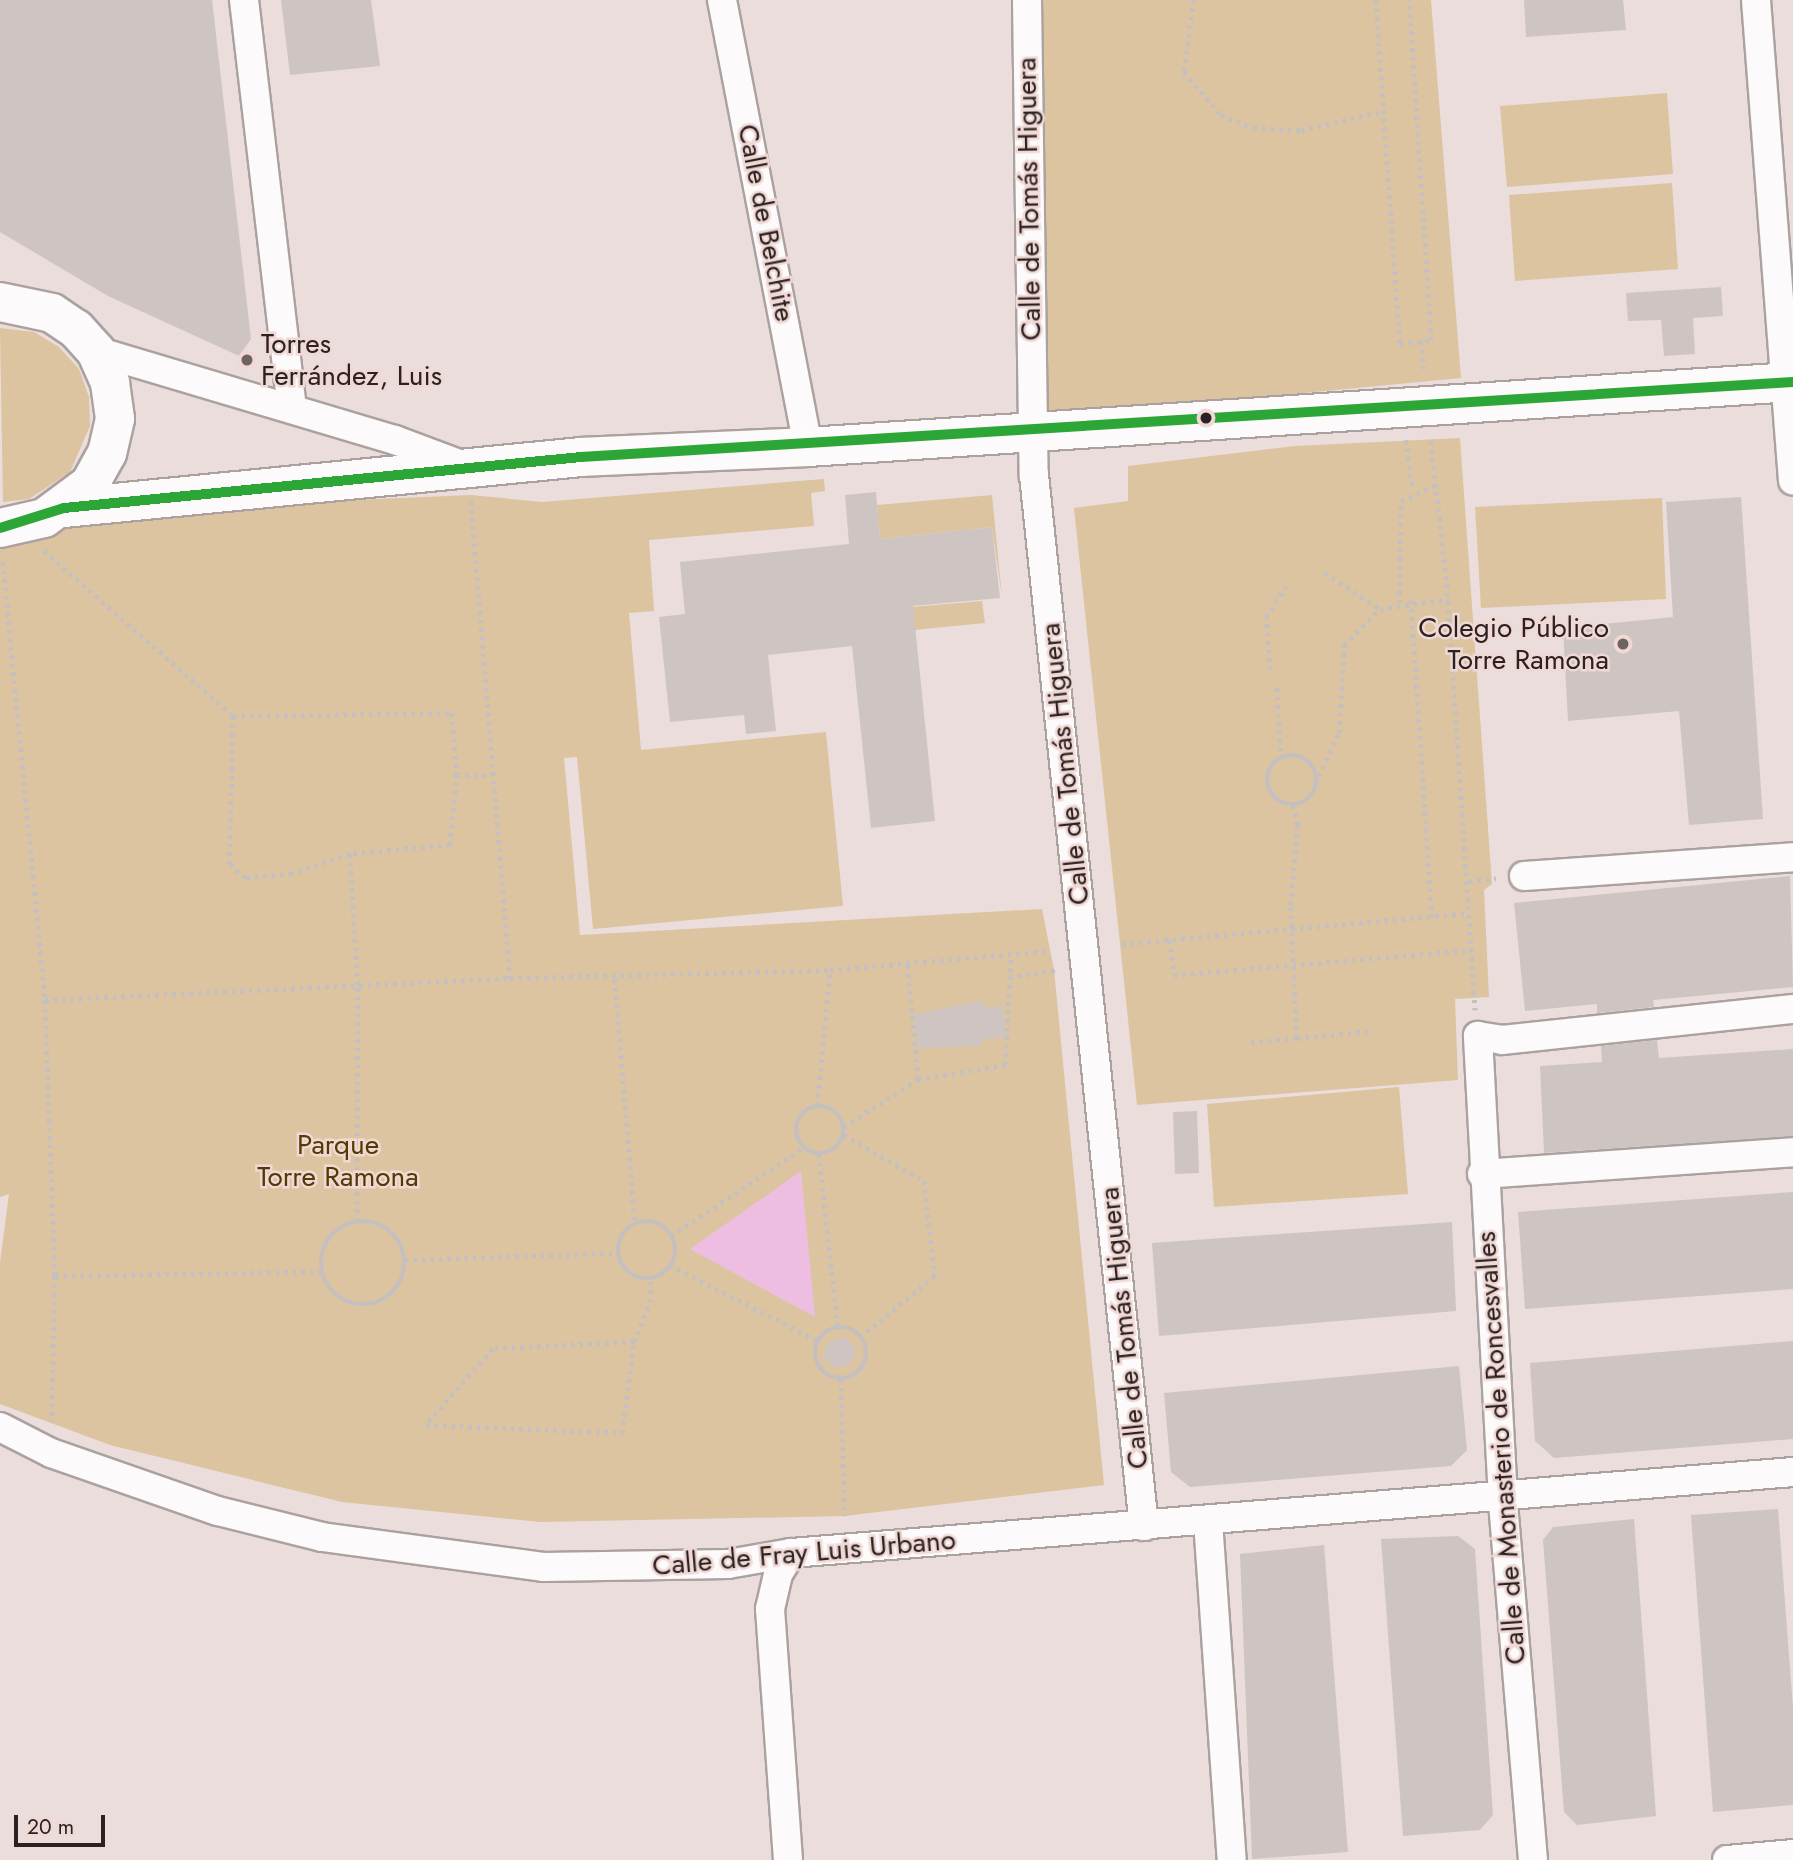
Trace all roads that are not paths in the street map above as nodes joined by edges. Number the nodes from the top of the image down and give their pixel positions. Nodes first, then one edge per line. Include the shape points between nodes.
1 (244, 0) edge
2 (722, 0) edge
3 (1027, 0) edge
4 (1756, 0) edge
5 (0, 302) edge
6 (96, 351) junction
7 (1789, 382) edge
8 (292, 408) junction
9 (1031, 433) junction
10 (808, 447) junction
11 (469, 481) junction
12 (1793, 481) edge
13 (64, 508) junction
14 (1, 541) edge
15 (1793, 857) edge
16 (1524, 876) dead end
17 (1793, 1009) edge
18 (1793, 1152) edge
19 (1482, 1174) junction
20 (0, 1427) edge
21 (1793, 1472) edge
22 (1503, 1499) junction
23 (1208, 1521) junction
24 (1144, 1526) junction
25 (791, 1553) junction
26 (728, 1564) junction
27 (770, 1609) junction
28 (1793, 1854) edge
29 (788, 1860) edge
30 (1232, 1860) edge
31 (1533, 1860) edge
32 (1727, 1860) edge

1 - 8 street
2 - 10 street, Calle de Belchite
3 - 9 street, Calle de Tomás Higuera
4 - 7 street
5 - 6 street via 52,313
6 - 8 street
6 - 13 street via 110,383 115,419 110,442 90,484
7 - 9 street
7 - 12 street
8 - 11 street
9 - 10 street
9 - 24 street, Calle de Tomás Higuera
10 - 11 street
11 - 13 street
13 - 14 street
15 - 16 street
17 - 19 street, Calle de Monasterio de Roncesvalles via 1502,1040 1478,1036
18 - 19 street
19 - 22 street, Calle de Monasterio de Roncesvalles
20 - 26 street, Calle de Fray Luis Urbano via 121,1479 322,1537 543,1567
21 - 22 street, Calle de Fray Luis Urbano
22 - 23 street, Calle de Fray Luis Urbano
22 - 31 street, Calle de Monasterio de Roncesvalles
23 - 24 street, Calle de Fray Luis Urbano
23 - 30 street
24 - 25 street, Calle de Fray Luis Urbano
25 - 26 street, Calle de Fray Luis Urbano
25 - 27 street via 778,1574
26 - 27 street via 744,1574
27 - 29 street
28 - 32 street

